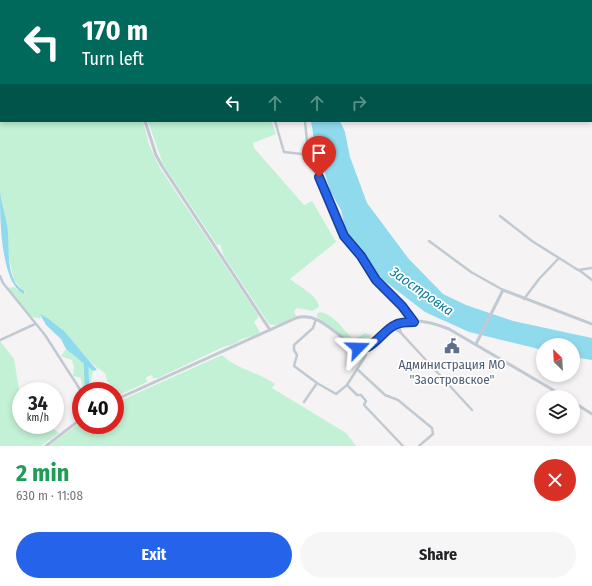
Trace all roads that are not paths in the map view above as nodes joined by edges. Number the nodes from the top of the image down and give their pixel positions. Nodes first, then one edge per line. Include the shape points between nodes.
1 (145, 122) edge
2 (274, 122) edge
3 (305, 122) edge
4 (312, 155) junction
5 (500, 216) dead end
6 (429, 241) dead end
7 (559, 258) junction
8 (592, 268) edge
9 (578, 270) junction
10 (0, 276) edge
11 (592, 280) edge
12 (503, 290) junction
13 (524, 299) junction
14 (316, 319) junction
15 (414, 322) junction
16 (398, 323) junction
17 (35, 324) junction
18 (592, 324) edge
19 (391, 326) junction
20 (270, 330) junction
21 (401, 333) junction
22 (0, 340) edge
23 (476, 344) junction
24 (365, 348) junction
25 (357, 369) junction
26 (75, 382) edge
27 (317, 383) junction
28 (347, 386) junction
29 (553, 390) edge
30 (124, 396) edge
31 (304, 402) dead end
32 (580, 406) edge
33 (472, 410) dead end
34 (592, 414) edge
35 (72, 426) edge
36 (46, 446) edge
37 (403, 446) edge
38 (419, 446) edge

1 - 20 street via 162,166
2 - 4 street via 284,152
3 - 4 street
4 - 15 street via 321,185 344,236 376,280
5 - 7 street
6 - 12 street via 471,272
7 - 9 street
7 - 13 street
8 - 9 street
9 - 11 street
10 - 17 street via 3,284
12 - 13 street
12 - 23 street
13 - 18 street
14 - 20 street via 302,316
14 - 24 street via 354,346
14 - 27 street via 313,328 294,345 297,355 294,366
15 - 16 street
15 - 23 street via 431,322
16 - 19 street
16 - 21 street
17 - 22 street
17 - 26 street
19 - 21 street
19 - 24 street
20 - 30 street
21 - 33 street
23 - 29 street
24 - 25 street via 366,355
25 - 28 street
25 - 38 street via 385,395 398,400 432,428 434,434
27 - 28 street via 336,394
27 - 31 street
28 - 37 street via 361,395 366,401 364,405
32 - 34 street
35 - 36 street

